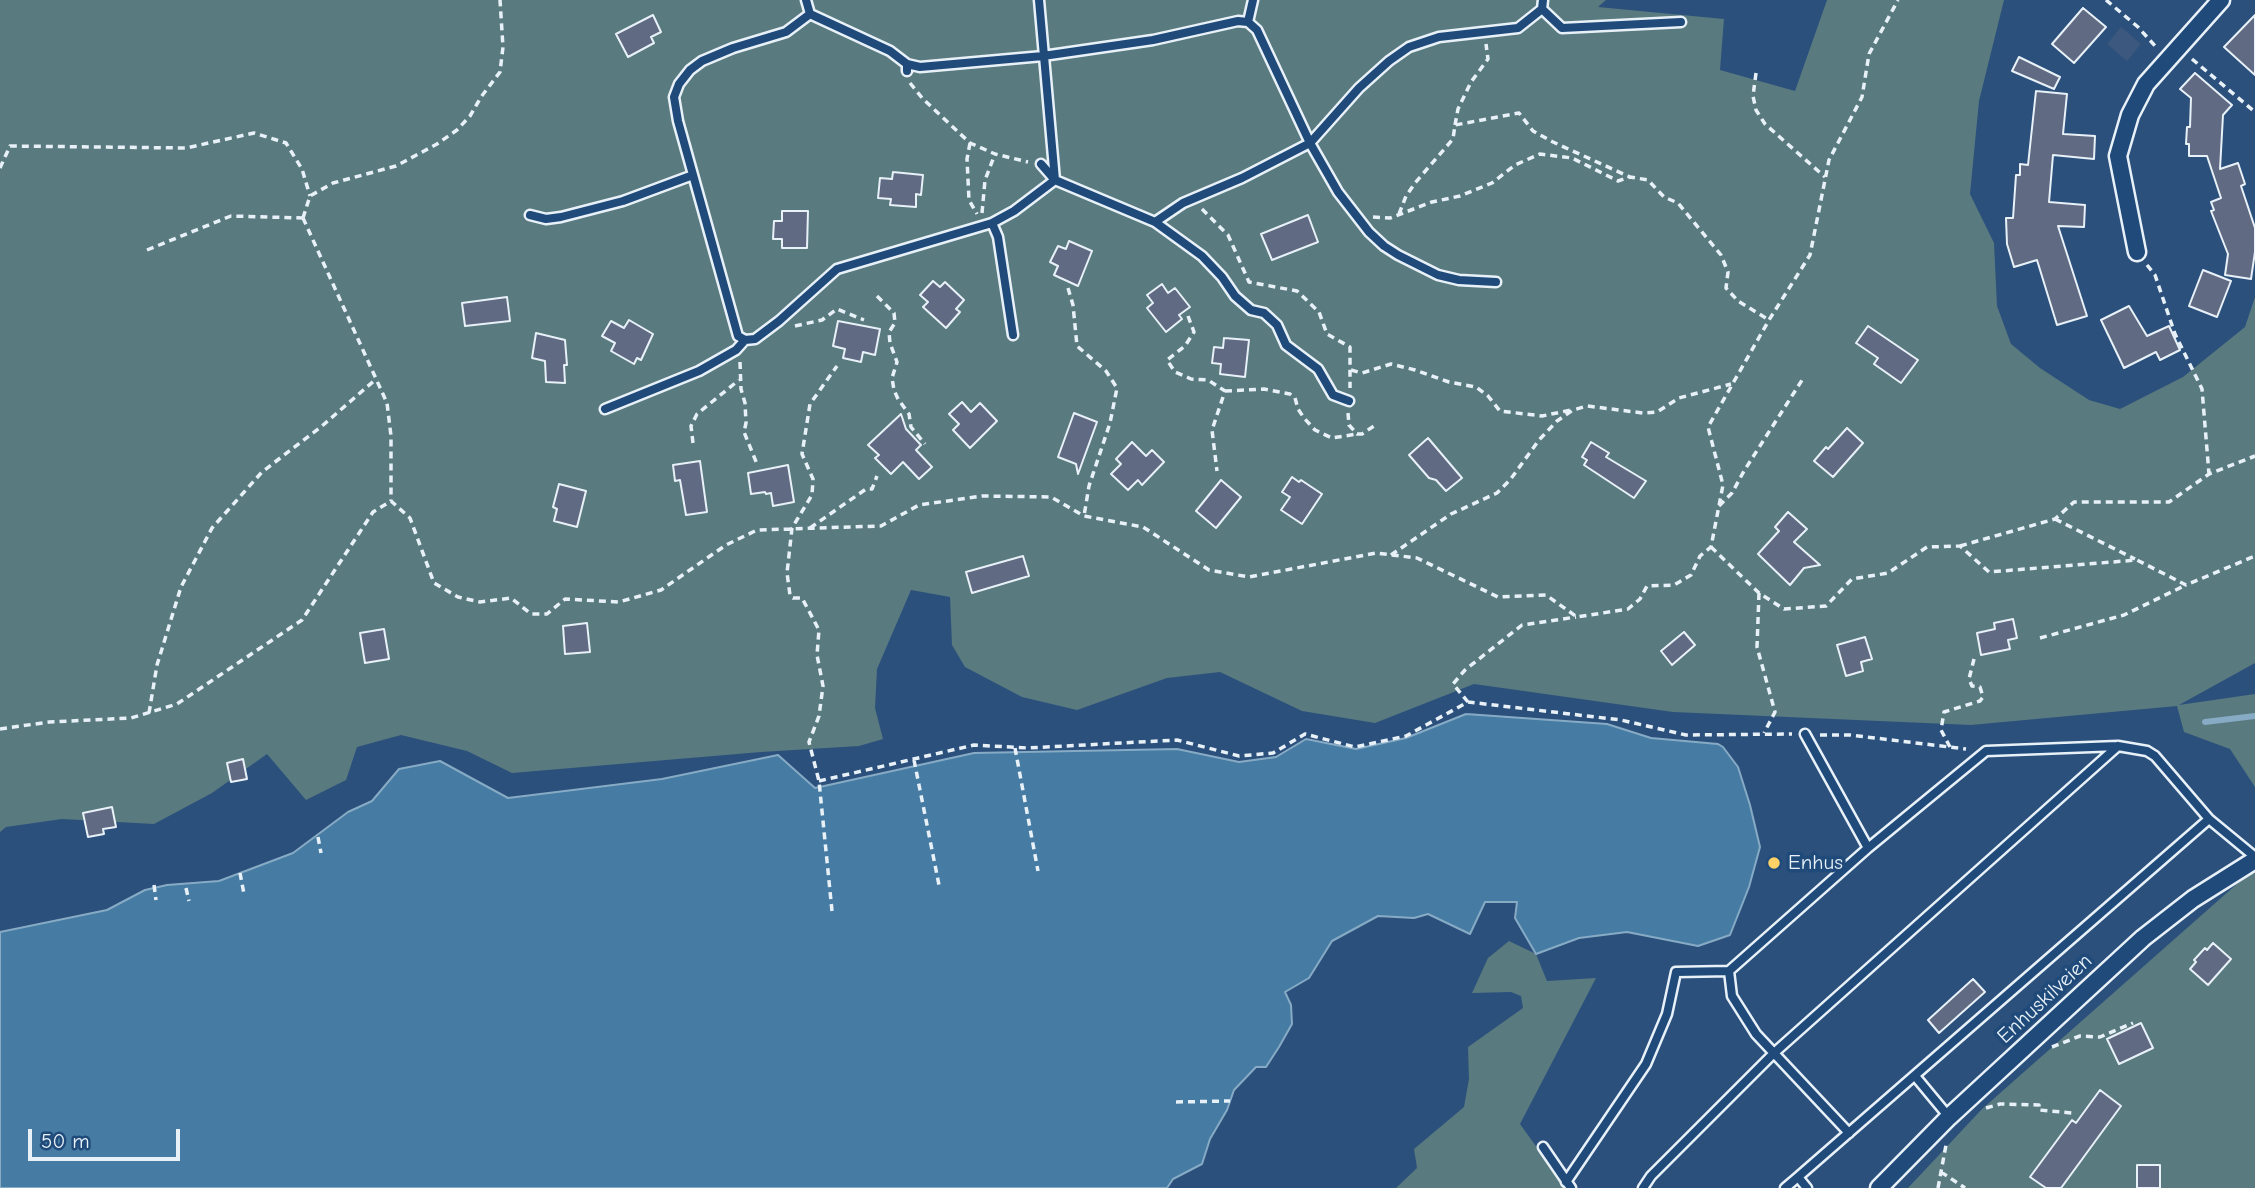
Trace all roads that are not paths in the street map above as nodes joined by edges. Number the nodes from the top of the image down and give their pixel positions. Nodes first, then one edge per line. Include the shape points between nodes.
1 (806, 0) edge
2 (1039, 0) edge
3 (1253, 0) edge
4 (2221, 0) edge
5 (1543, 5) edge
6 (810, 14) junction
7 (1248, 22) junction
8 (1681, 23) dead end
9 (1043, 55) junction
10 (1310, 143) junction
11 (1041, 164) road end
12 (693, 175) junction
13 (1055, 180) junction
14 (530, 215) dead end
15 (1155, 222) junction
16 (992, 223) junction
17 (2137, 252) road end
18 (1496, 282) dead end
19 (1013, 335) dead end
20 (745, 340) junction
21 (1349, 401) road end
22 (605, 409) dead end
23 (1805, 734) road end
24 (2118, 746) junction
25 (2209, 819) junction
26 (1868, 848) junction
27 (2255, 858) edge
28 (1729, 971) junction
29 (1774, 1053) junction
30 (1915, 1076) junction
31 (1949, 1117) junction
32 (1849, 1133) junction
33 (1543, 1147) dead end
34 (1798, 1177) junction
35 (1569, 1185) edge
36 (1643, 1188) edge
37 (1785, 1188) edge
38 (1807, 1188) edge
39 (1879, 1188) edge

1 - 6 lane
2 - 9 lane
3 - 7 lane
4 - 17 street via 2146,84 2130,114 2118,156
5 - 8 lane via 1562,27
5 - 10 lane via 1518,28 1439,37 1409,47 1359,88
6 - 9 lane via 890,51 907,67
6 - 12 lane via 786,32 702,61 679,84 674,97 677,121
7 - 9 lane
7 - 10 lane via 1257,30
9 - 13 lane
10 - 15 lane via 1183,203
10 - 18 lane via 1338,192 1384,246 1438,275
11 - 13 lane
12 - 14 lane via 623,201 561,217
12 - 20 lane via 738,336
13 - 15 lane
13 - 16 lane
15 - 21 lane via 1202,256 1251,310 1264,313 1277,325 1286,345 1318,369 1333,395
16 - 19 lane
16 - 20 lane via 837,269 779,321 755,339
20 - 22 lane via 699,371
23 - 26 lane
24 - 25 lane via 2155,756
24 - 26 lane via 1986,751
24 - 29 lane
25 - 27 lane
25 - 30 lane
26 - 28 lane
27 - 31 street, Enhuskilveien via 2143,938
28 - 29 lane via 1732,996
28 - 35 lane via 1676,972 1667,1014 1646,1064
29 - 32 lane
29 - 36 lane
30 - 31 lane
30 - 32 lane
31 - 39 street, Enhuskilveien
32 - 34 lane
33 - 35 lane
34 - 37 lane
34 - 38 lane

